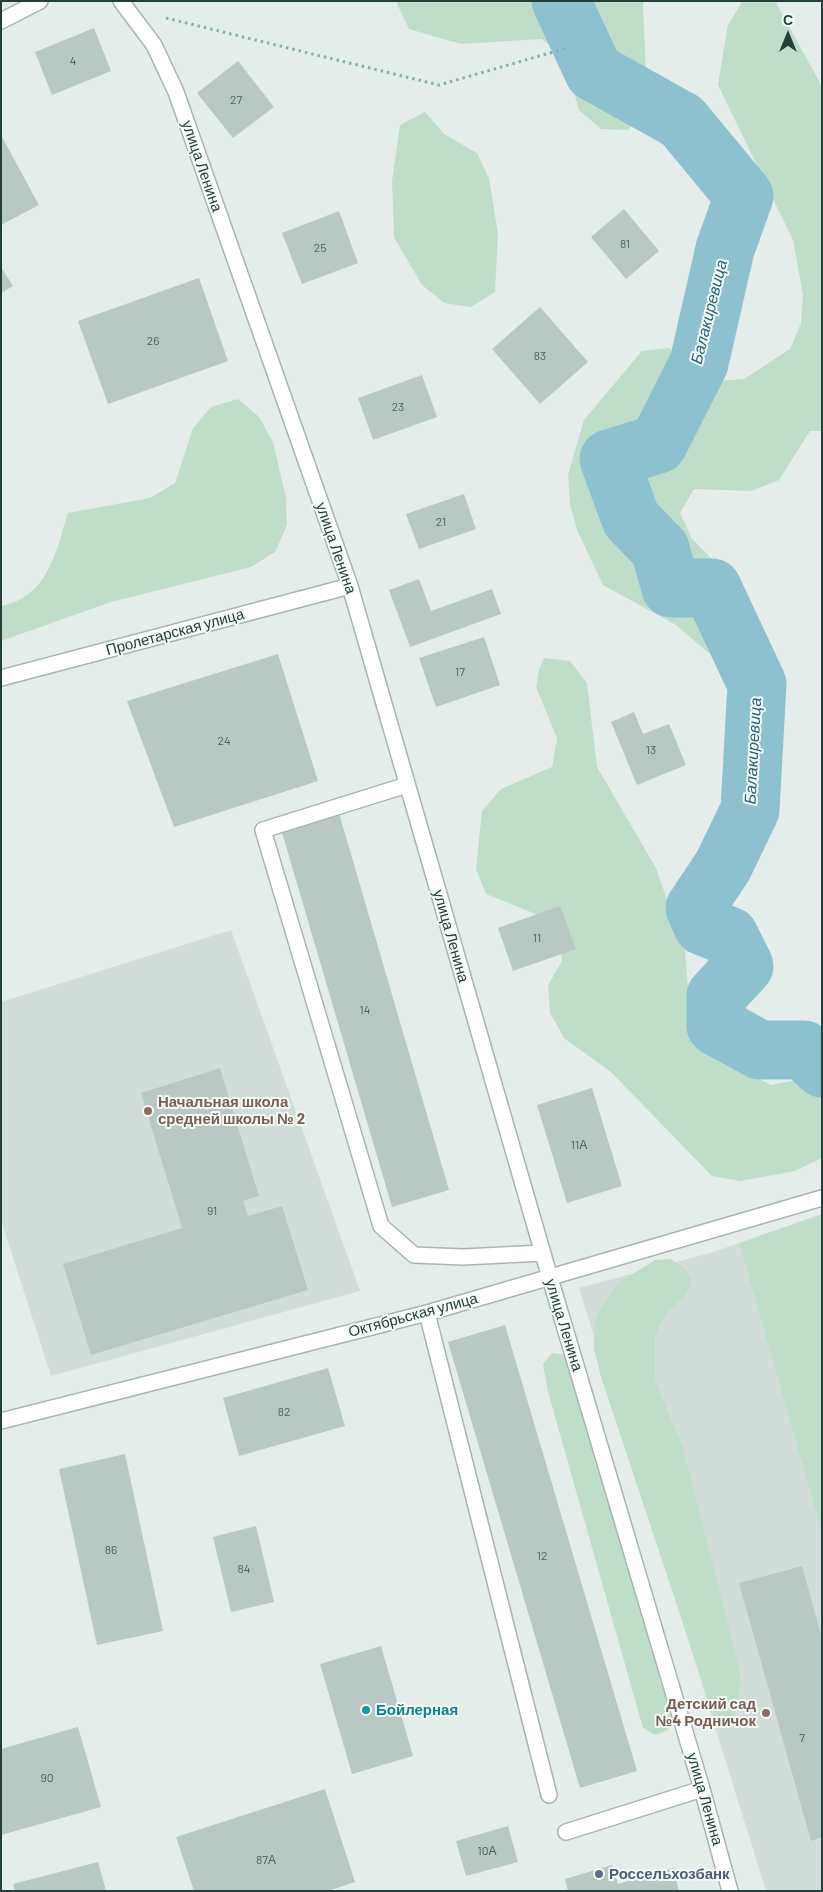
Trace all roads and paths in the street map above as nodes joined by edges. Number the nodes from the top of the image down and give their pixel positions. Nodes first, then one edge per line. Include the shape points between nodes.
1 (40, 1) edge
2 (124, 5) edge
3 (1, 21) edge
4 (567, 48) dead end
5 (350, 586) junction
6 (1, 678) edge
7 (407, 786) junction
8 (822, 1198) edge
9 (543, 1253) junction
10 (550, 1278) junction
11 (427, 1313) junction
12 (1, 1421) edge
13 (702, 1789) junction
14 (549, 1795) dead end
15 (566, 1832) dead end
16 (730, 1891) edge

1 - 3 street
2 - 4 path via 439,85
2 - 5 street, улица Ленина via 154,45 176,92
5 - 6 street, Пролетарская улица
5 - 7 street, улица Ленина
7 - 9 street, улица Ленина
7 - 9 street via 263,830 381,1226 414,1255 463,1257
8 - 10 street, Октябрьская улица
9 - 10 street, улица Ленина
10 - 11 street, Октябрьская улица
10 - 13 street, улица Ленина
11 - 12 street, Октябрьская улица
11 - 14 street
13 - 15 street
13 - 16 street, улица Ленина

